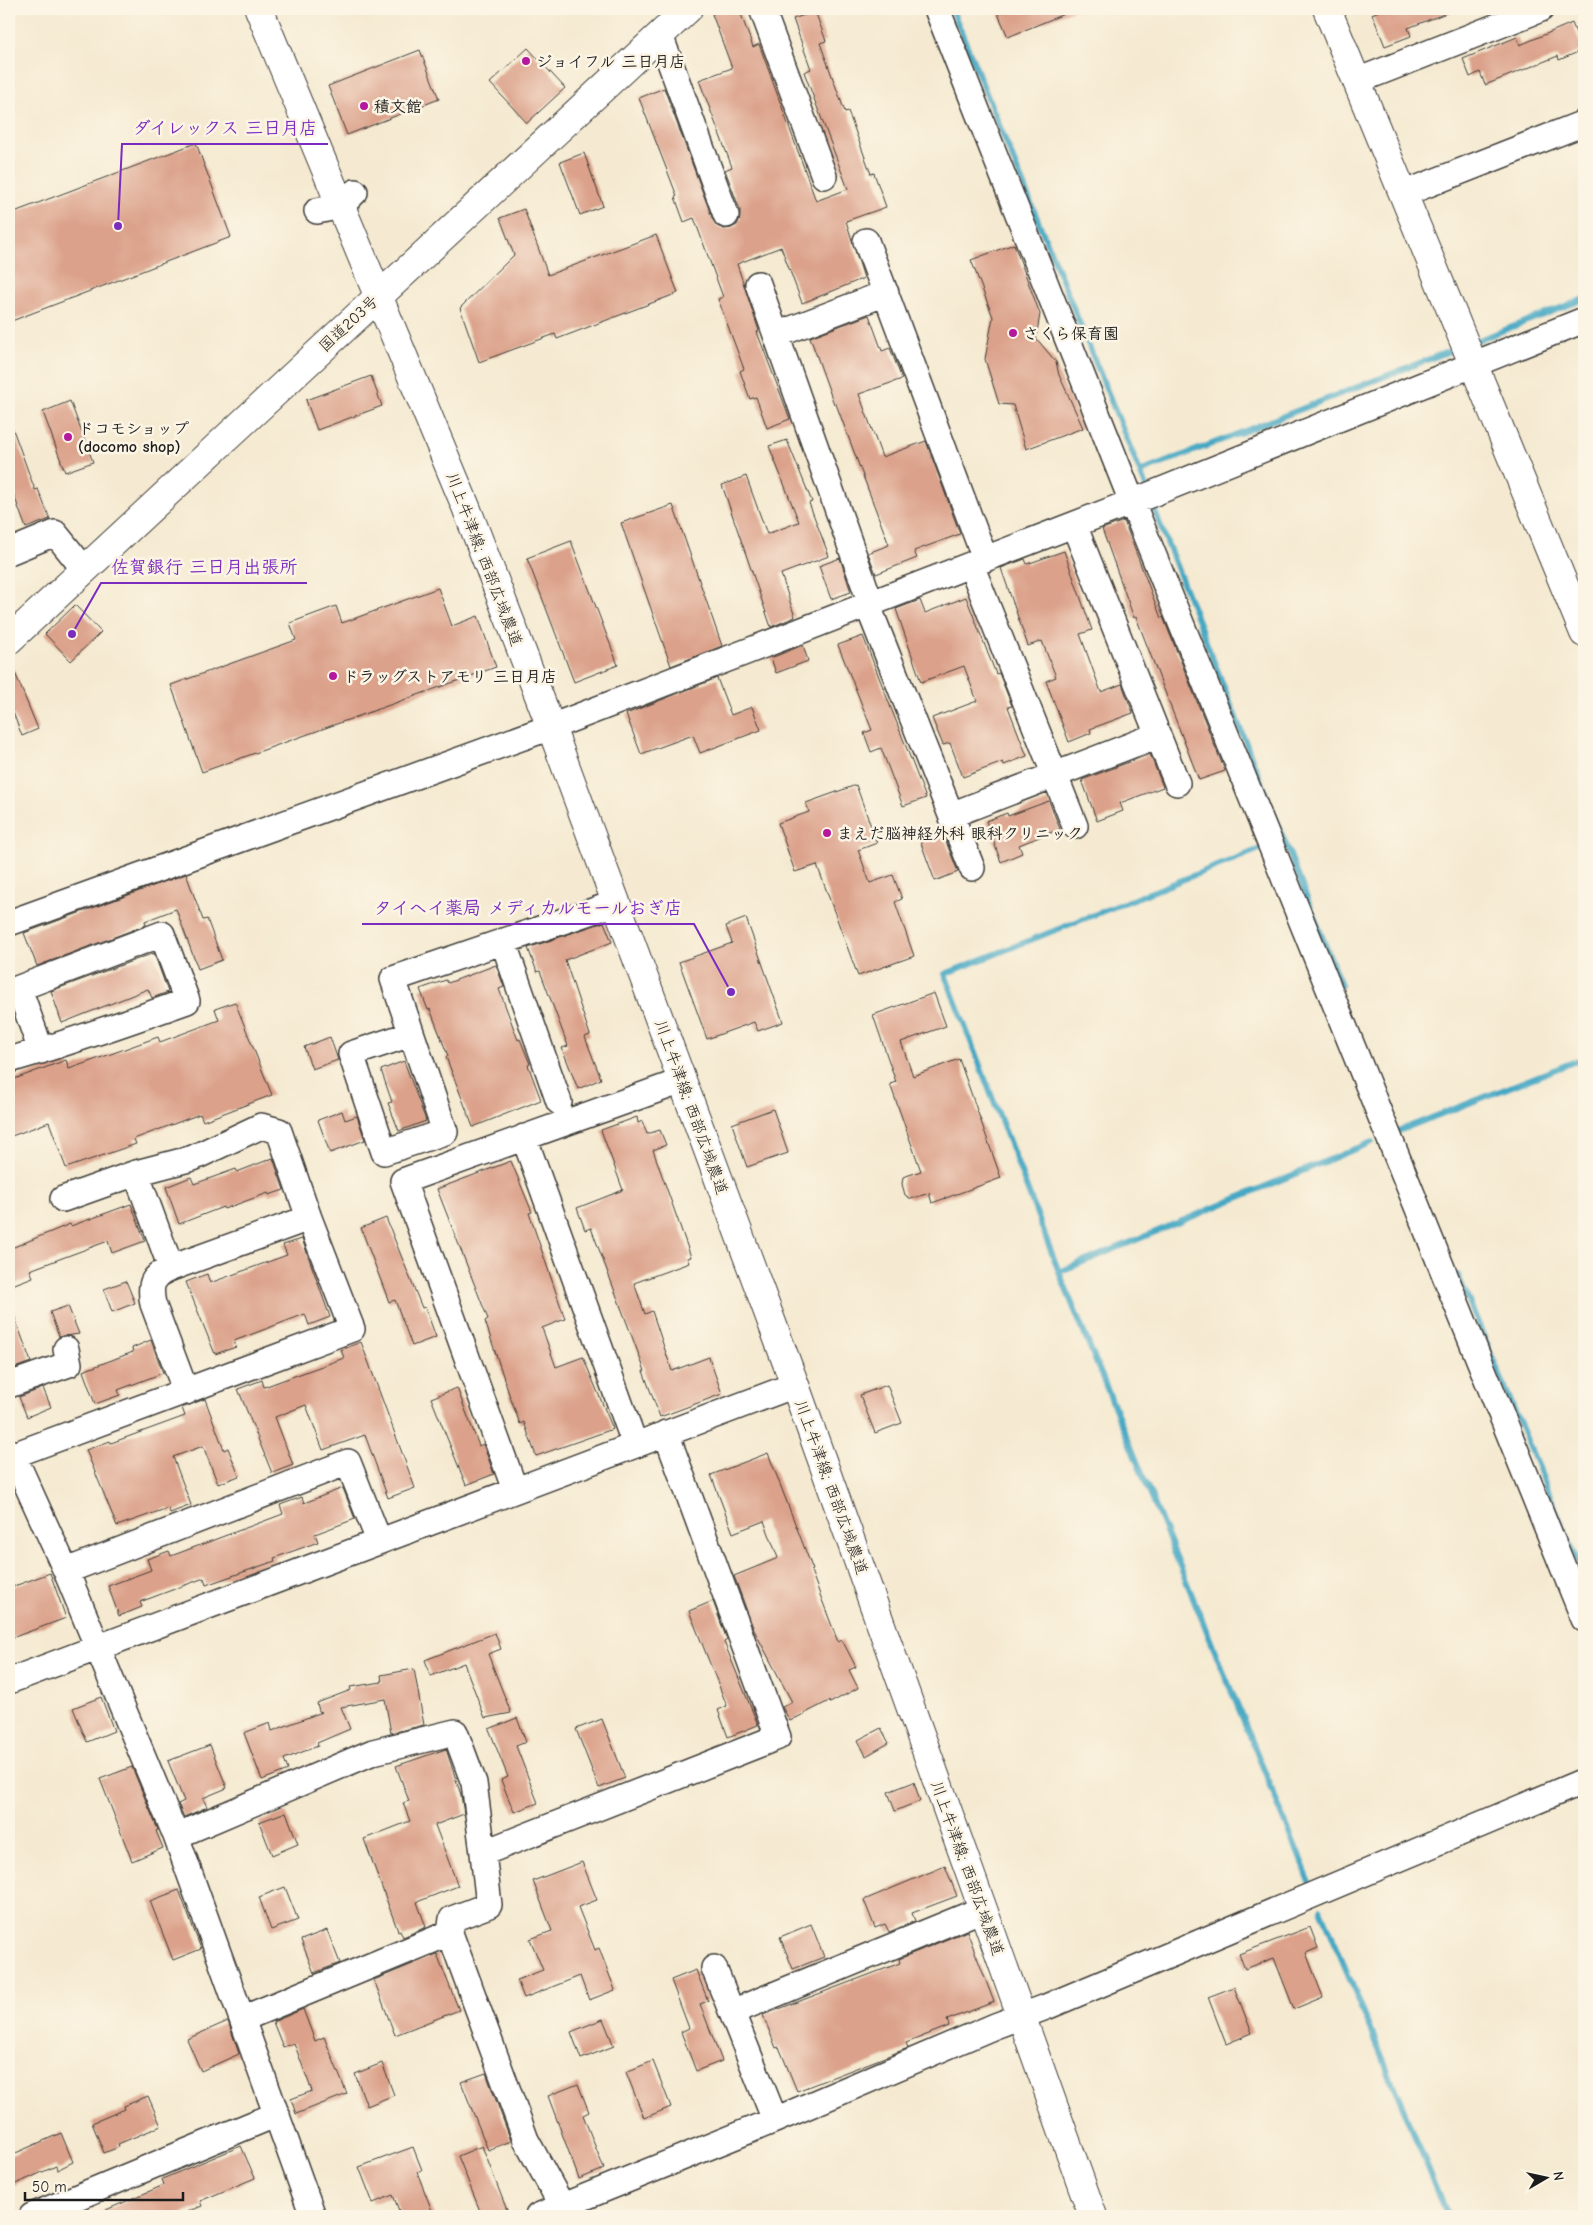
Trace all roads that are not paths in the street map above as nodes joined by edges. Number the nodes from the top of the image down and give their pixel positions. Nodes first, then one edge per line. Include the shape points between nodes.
1 (260, 9) edge
2 (688, 9) edge
3 (762, 9) edge
4 (936, 9) edge
5 (1327, 9) edge
6 (1541, 9) edge
7 (660, 36) junction
8 (1357, 81) junction
9 (1584, 122) edge
10 (824, 176) dead end
11 (1403, 194) junction
12 (726, 215) dead end
13 (866, 240) dead end
14 (758, 284) dead end
15 (886, 294) junction
16 (377, 296) junction
17 (1584, 320) edge
18 (776, 335) junction
19 (1472, 364) junction
20 (1132, 502) junction
21 (1074, 525) junction
22 (9, 552) edge
23 (978, 562) junction
24 (84, 569) junction
25 (871, 604) junction
26 (1584, 633) edge
27 (9, 640) edge
28 (551, 727) junction
29 (1158, 735) junction
30 (1054, 775) junction
31 (1177, 783) dead end
32 (951, 815) junction
33 (1075, 826) dead end
34 (972, 868) dead end
35 (616, 903) junction
36 (9, 923) edge
37 (503, 941) junction
38 (411, 1034) junction
39 (41, 1051) junction
40 (9, 1060) edge
41 (682, 1081) junction
42 (559, 1102) dead end
43 (524, 1137) junction
44 (136, 1173) junction
45 (63, 1198) dead end
46 (309, 1218) junction
47 (171, 1268) junction
48 (66, 1350) dead end
49 (9, 1385) edge
50 (795, 1385) junction
51 (186, 1392) junction
52 (666, 1434) junction
53 (635, 1445) junction
54 (10, 1454) edge
55 (515, 1490) junction
56 (378, 1541) junction
57 (66, 1571) junction
58 (1584, 1619) edge
59 (97, 1647) junction
60 (9, 1681) edge
61 (1584, 1781) edge
62 (176, 1836) junction
63 (483, 1853) junction
64 (983, 1909) junction
65 (450, 1933) junction
66 (714, 1968) dead end
67 (732, 2012) junction
68 (1021, 2016) junction
69 (242, 2018) junction
70 (277, 2114) junction
71 (775, 2120) junction
72 (562, 2206) junction
73 (32, 2216) edge
74 (313, 2216) edge
75 (538, 2216) edge
76 (1093, 2216) edge

1 - 16 main road, 川上牛津線; 西部広域農道
2 - 7 main road, 国道203号
3 - 10 street
4 - 20 street
5 - 8 main road
6 - 8 street
7 - 12 street
7 - 16 main road, 国道203号
8 - 11 main road
9 - 11 street
11 - 19 main road
13 - 15 street
14 - 18 street
15 - 18 street
15 - 23 street
16 - 24 main road, 国道203号
16 - 28 main road, 川上牛津線; 西部広域農道 via 466,507
17 - 19 street
18 - 25 street
19 - 20 street
19 - 26 main road
20 - 21 street
20 - 58 street
21 - 23 street
21 - 29 street
22 - 24 street via 55,533
23 - 25 street
23 - 30 street
24 - 27 main road, 国道203号
25 - 28 street
25 - 32 street via 872,616
28 - 35 main road, 川上牛津線; 西部広域農道
28 - 36 street
29 - 30 street
29 - 31 street
30 - 32 street
30 - 33 street
32 - 34 street
35 - 37 street
35 - 41 main road, 川上牛津線; 西部広域農道
37 - 38 street via 393,979
37 - 42 street
38 - 38 street via 445,1132 384,1152 351,1054
39 - 39 street via 19,988 162,934 187,1001
39 - 40 street
41 - 43 street
41 - 50 main road, 川上牛津線; 西部広域農道
43 - 53 street
43 - 55 street via 404,1180
44 - 45 street
44 - 46 street via 193,1158 261,1126 279,1131
44 - 47 street
46 - 47 street
46 - 51 street via 352,1329
47 - 51 street via 160,1272 150,1291
48 - 49 street via 69,1364
50 - 52 street
50 - 64 main road, 川上牛津線; 西部広域農道
51 - 54 street
52 - 53 street
52 - 63 street via 778,1737
53 - 55 street
54 - 57 street
55 - 56 street
56 - 57 street via 348,1462
56 - 59 street
57 - 59 street
59 - 60 street
59 - 62 street
61 - 68 street
62 - 63 street via 373,1752 455,1732 474,1783
62 - 69 street
63 - 65 street via 489,1905 452,1919
64 - 67 street
64 - 68 main road, 川上牛津線; 西部広域農道
65 - 69 street
65 - 72 street via 526,2140
66 - 67 street
67 - 71 street
68 - 71 street
68 - 76 main road, 川上牛津線; 西部広域農道
69 - 70 street
70 - 73 street
70 - 74 street
71 - 72 street
72 - 75 street

